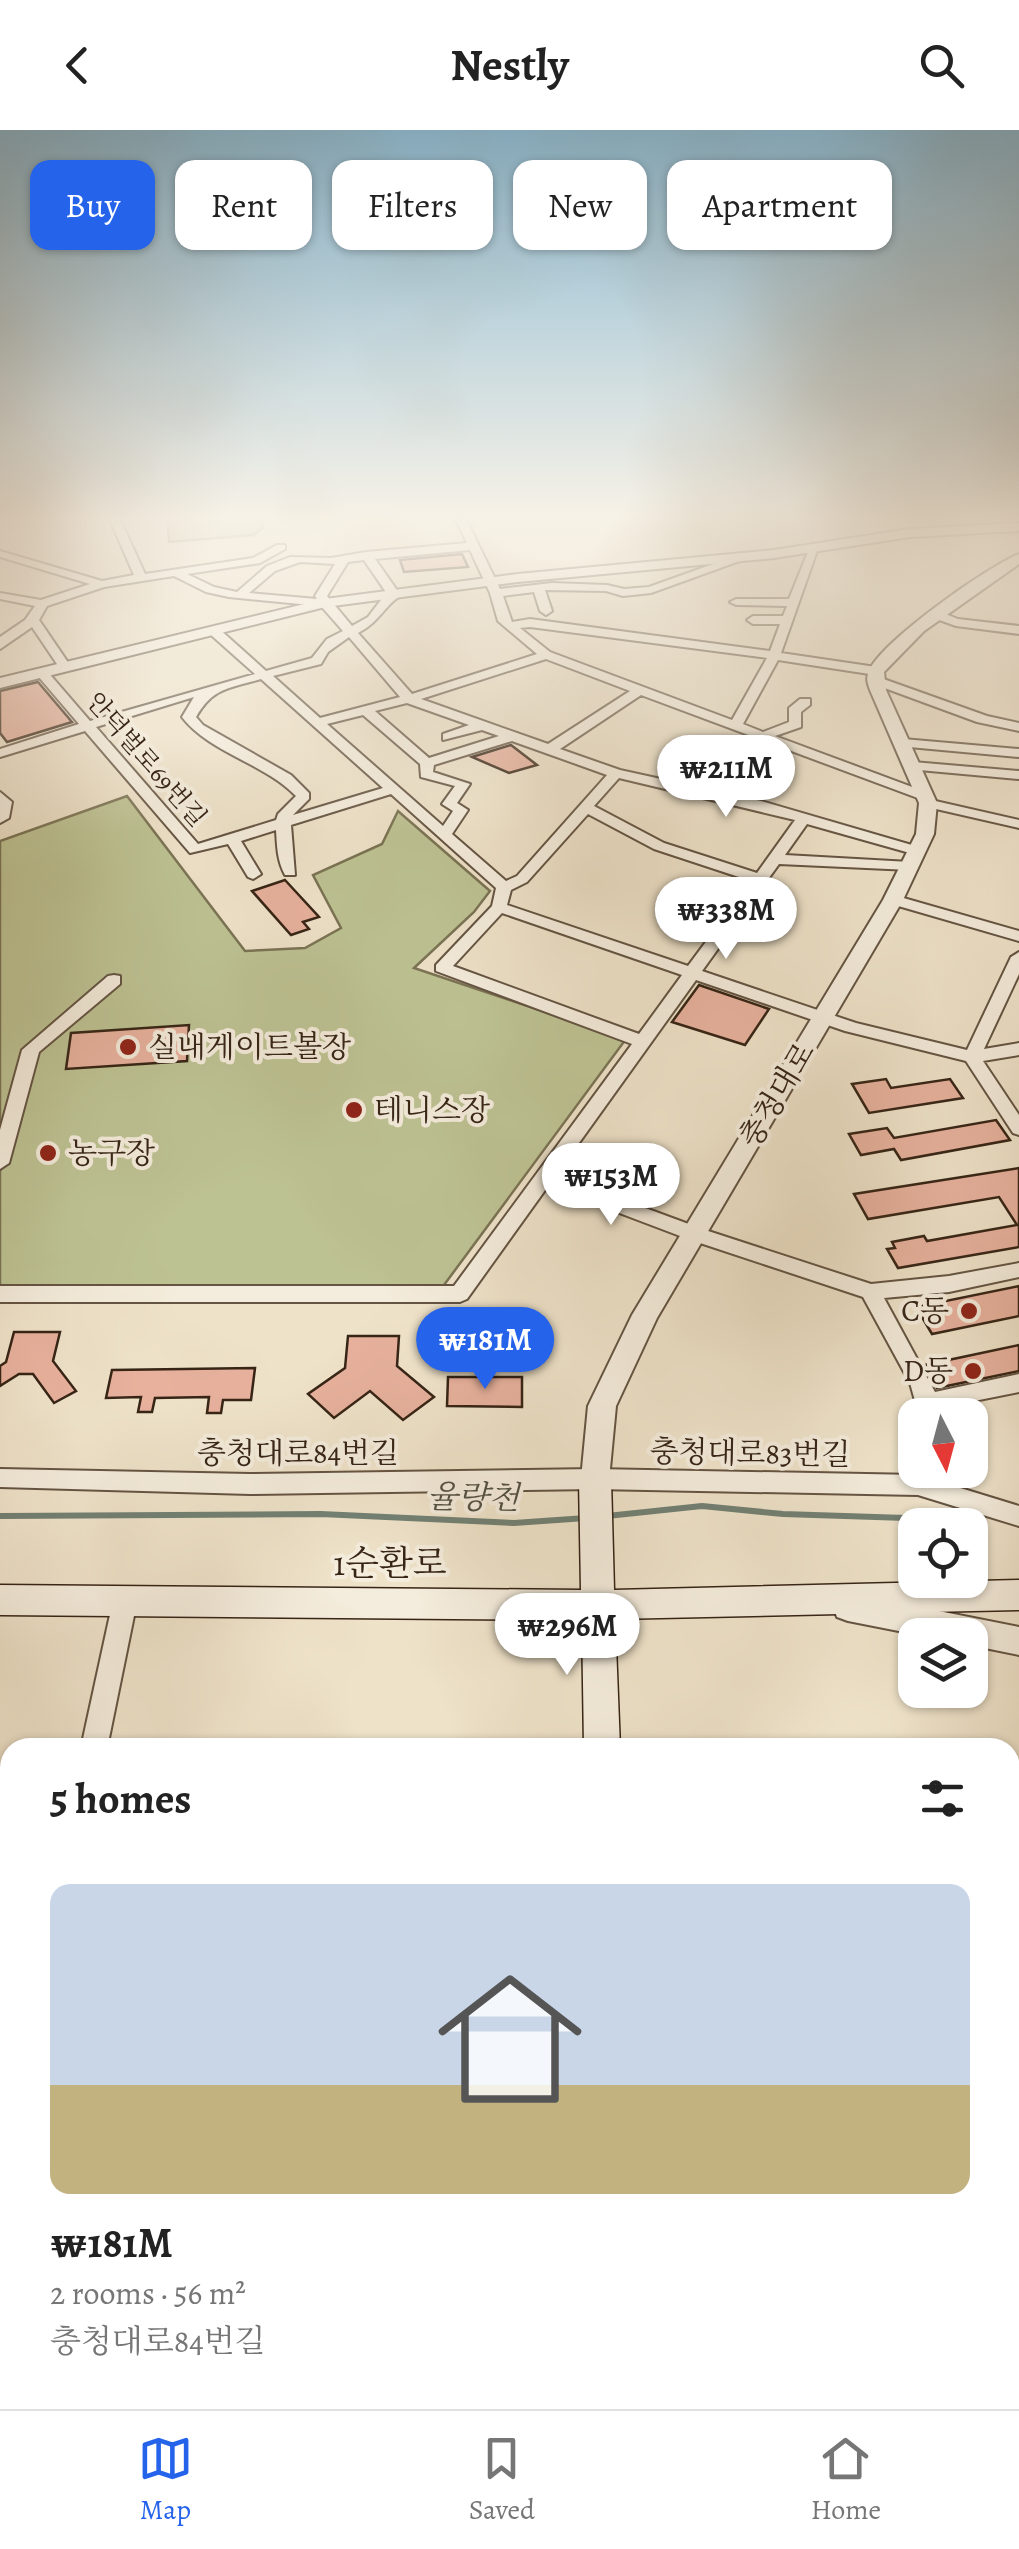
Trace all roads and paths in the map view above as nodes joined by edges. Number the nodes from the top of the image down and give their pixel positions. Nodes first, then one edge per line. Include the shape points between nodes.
1 (31, 621) edge
2 (35, 621) edge
3 (341, 621) edge
4 (366, 621) edge
5 (506, 621) edge
6 (787, 621) edge
7 (929, 621) edge
8 (954, 621) edge
9 (248, 622) edge
10 (669, 622) dead end
11 (508, 626) junction
12 (1019, 630) edge
13 (214, 631) junction
14 (352, 634) junction
15 (657, 638) junction
16 (0, 645) edge
17 (546, 655) junction
18 (774, 656) junction
19 (66, 667) junction
20 (42, 672) junction
21 (266, 674) junction
22 (876, 676) junction
23 (0, 683) edge
24 (216, 687) junction
25 (640, 688) junction
26 (410, 700) junction
27 (805, 702) dead end
28 (366, 710) junction
29 (316, 723) junction
30 (737, 724) junction
31 (480, 726) junction
32 (1019, 727) edge
33 (87, 728) junction
34 (766, 736) junction
35 (448, 737) dead end
36 (510, 737) junction
37 (902, 743) junction
38 (547, 751) junction
39 (0, 753) edge
40 (1019, 753) edge
41 (427, 762) junction
42 (913, 766) junction
43 (616, 772) junction
44 (1019, 775) edge
45 (390, 790) junction
46 (0, 797) edge
47 (927, 800) junction
48 (584, 806) junction
49 (0, 818) edge
50 (804, 818) junction
51 (284, 822) junction
52 (1019, 824) edge
53 (445, 834) junction
54 (232, 838) junction
55 (913, 858) junction
56 (773, 859) junction
57 (290, 872) dead end
58 (253, 874) dead end
59 (758, 878) junction
60 (504, 887) junction
61 (893, 900) junction
62 (499, 908) junction
63 (1019, 936) edge
64 (1017, 966) edge
65 (691, 971) junction
66 (114, 980) dead end
67 (823, 1019) junction
68 (640, 1041) junction
69 (1019, 1048) edge
70 (972, 1057) junction
71 (1019, 1130) edge
72 (0, 1163) edge
73 (544, 1177) junction
74 (695, 1234) junction
75 (1019, 1270) edge
76 (871, 1292) junction
77 (0, 1294) edge
78 (1019, 1383) edge
79 (928, 1398) edge
80 (965, 1398) edge
81 (0, 1478) edge
82 (898, 1479) edge
83 (595, 1487) junction
84 (949, 1488) edge
85 (1019, 1516) edge
86 (1019, 1595) edge
87 (804, 1598) junction
88 (0, 1600) edge
89 (125, 1602) junction
90 (596, 1605) junction
91 (1019, 1641) edge
92 (96, 1738) edge
93 (602, 1738) edge

1 - 16 street
2 - 19 street
3 - 14 street
4 - 14 street
5 - 11 street
6 - 18 street
7 - 22 street via 905,639
8 - 12 street
9 - 13 street
10 - 15 street
11 - 15 street
11 - 17 street
13 - 19 street
13 - 21 street
14 - 21 street via 331,639 317,661
14 - 26 street
15 - 18 street
17 - 25 street
17 - 26 street
18 - 22 street
18 - 30 street
19 - 20 street
20 - 23 street
20 - 33 street, 안덕벌로69번길
21 - 24 street
21 - 29 street
22 - 32 street via 980,720
22 - 37 street
24 - 33 street
24 - 51 street via 189,717 297,788 304,796 286,809
25 - 30 street
25 - 38 street
26 - 28 street
26 - 31 street
27 - 34 street via 794,711 796,724
28 - 29 street
28 - 41 street
29 - 45 street
30 - 34 street
31 - 35 street
31 - 36 street
33 - 39 street
33 - 54 street, 안덕벌로69번길 via 195,850
34 - 47 street
36 - 38 street
36 - 41 street
37 - 40 street
37 - 42 street
38 - 43 street
41 - 53 street via 426,774 463,784 449,804 461,810
42 - 44 street
42 - 47 street
43 - 48 street
43 - 50 street
45 - 51 street, 안덕벌로69번길
45 - 53 street
46 - 49 street
47 - 52 street
47 - 55 street, 충청대로 via 924,834
48 - 59 street via 658,846
48 - 60 street via 522,879
50 - 55 street
50 - 56 street
51 - 54 street, 안덕벌로69번길
51 - 57 street
53 - 60 street
54 - 58 street
55 - 56 street
55 - 61 street, 충청대로
56 - 59 street
59 - 65 street
60 - 62 street
61 - 63 street
61 - 67 street, 충청대로
62 - 65 street
62 - 68 street via 442,968
64 - 70 street
65 - 67 street
65 - 68 street
66 - 72 street via 31,1050
67 - 70 street
67 - 74 street, 충청대로
68 - 73 street
69 - 70 street
70 - 71 street
73 - 74 street
73 - 77 street via 460,1294
74 - 76 street
74 - 83 street, 충청대로 via 645,1315 602,1406
75 - 76 street
76 - 79 street
78 - 80 street
81 - 83 street, 충청대로84번길
82 - 83 street, 충청대로83번길
83 - 90 main road
84 - 85 street, 충청대로83번길
86 - 87 main road, 1순환로
87 - 90 main road, 1순환로
87 - 91 street
88 - 89 main road, 1순환로
89 - 90 main road, 1순환로
89 - 92 street
90 - 93 main road

